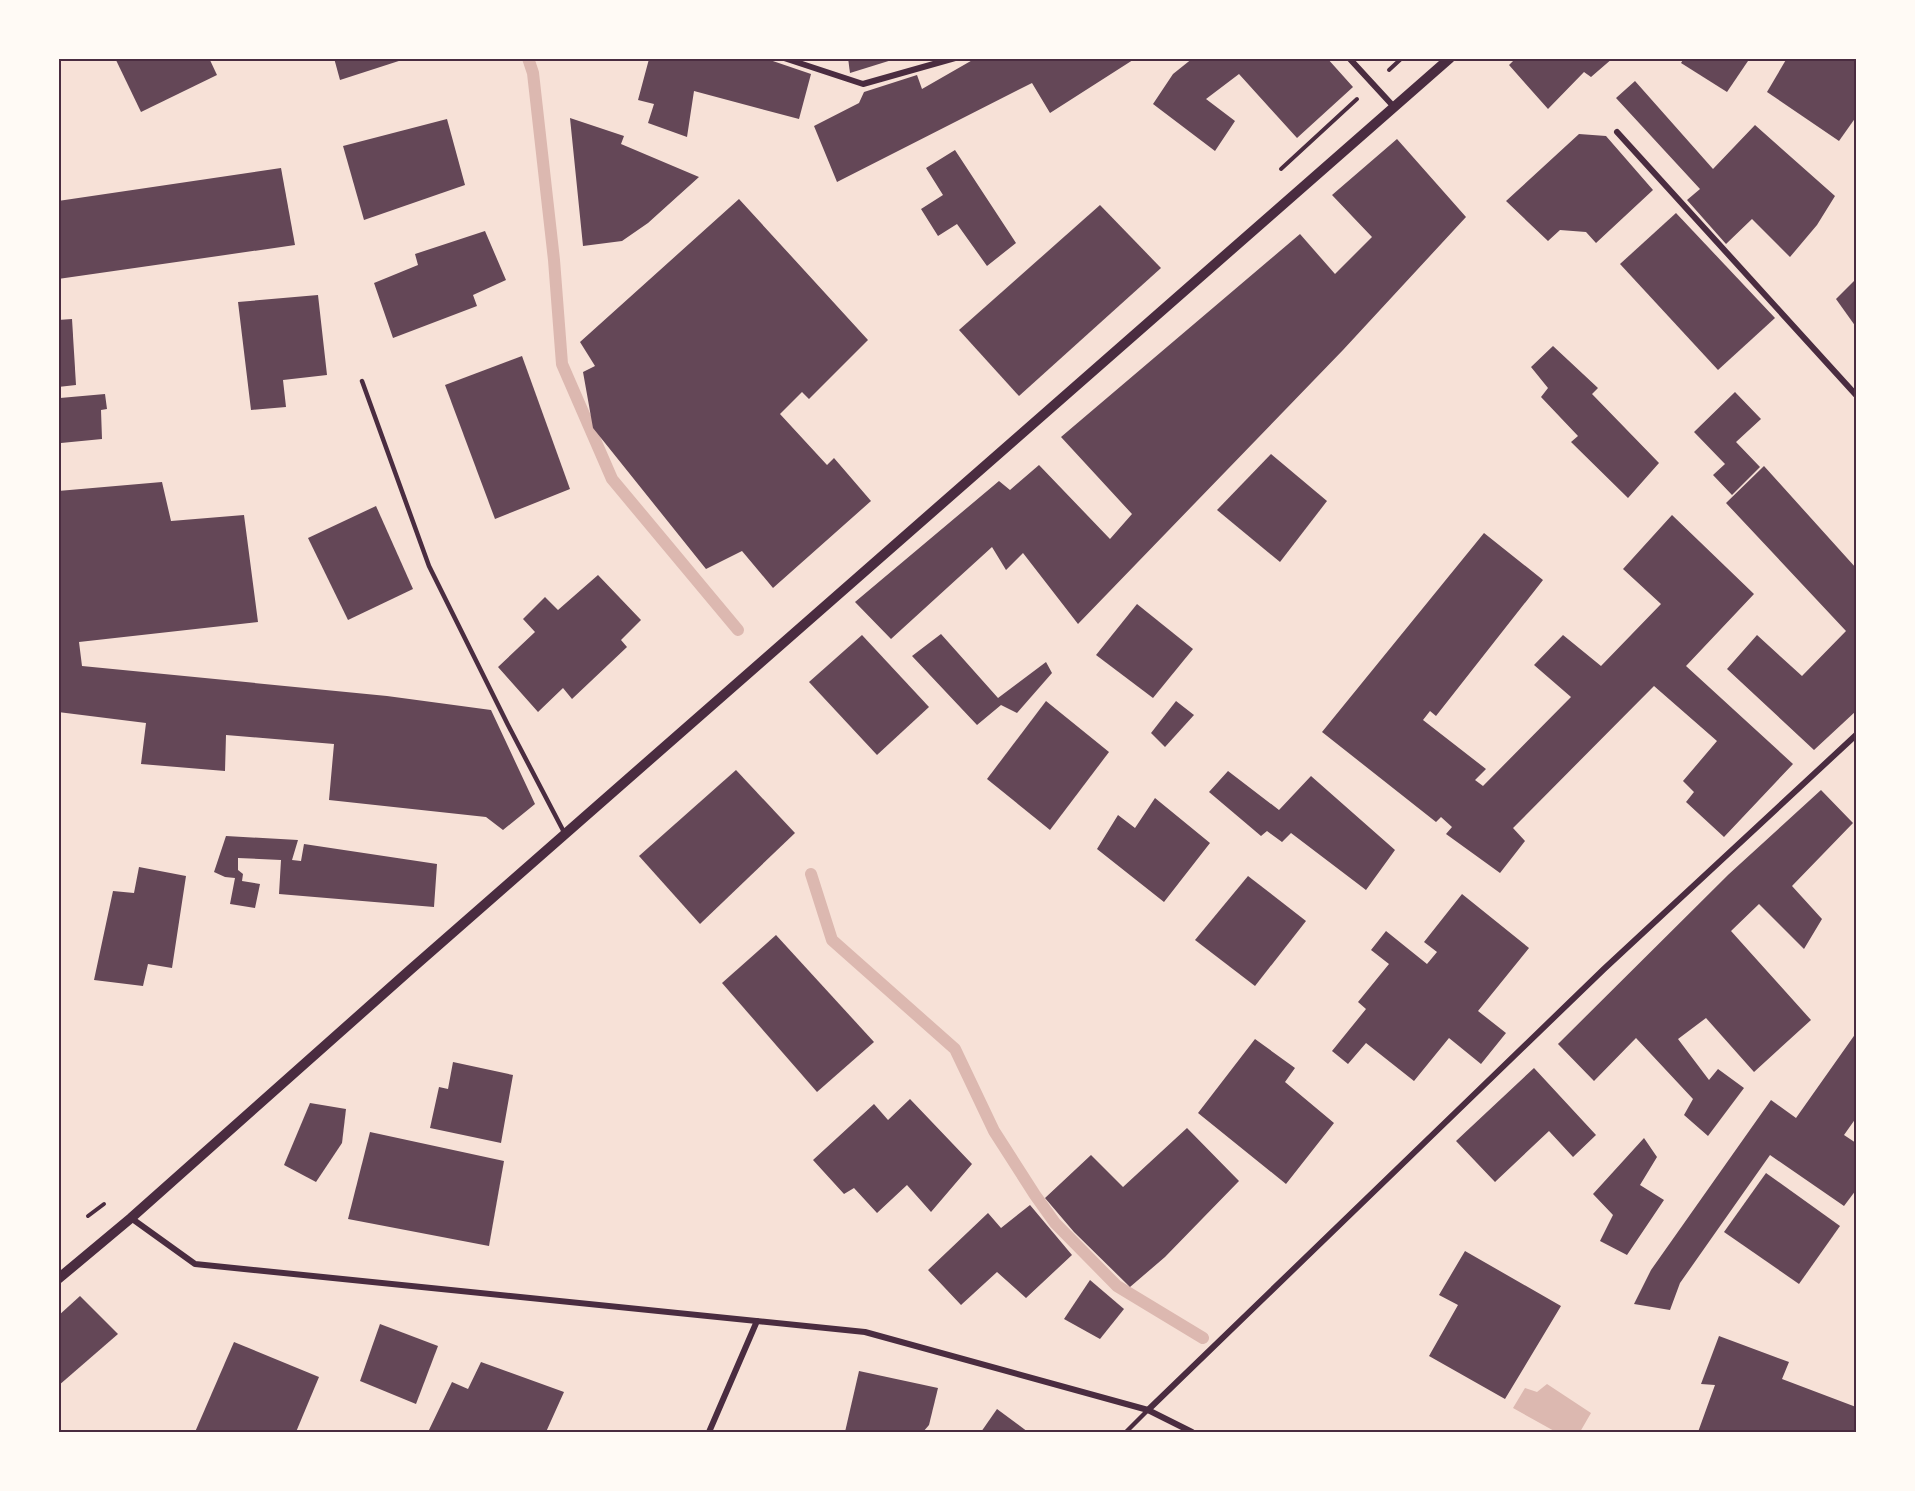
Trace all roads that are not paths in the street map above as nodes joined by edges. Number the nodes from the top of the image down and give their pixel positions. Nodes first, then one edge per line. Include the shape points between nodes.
1 (784, 58) edge
2 (955, 58) edge
3 (1349, 58) edge
4 (1450, 58) edge
5 (1395, 108) junction
6 (1617, 132) dead end
7 (362, 381) dead end
8 (1857, 395) edge
9 (1857, 735) edge
10 (565, 834) junction
11 (131, 1218) junction
12 (58, 1279) edge
13 (757, 1321) junction
14 (1148, 1410) junction
15 (709, 1432) edge
16 (1126, 1432) edge
17 (1192, 1432) edge

1 - 2 street via 863,84
3 - 5 street
4 - 5 street
5 - 10 street
6 - 8 street
7 - 10 lane via 429,566
9 - 14 street via 1604,969
10 - 11 street
11 - 12 street
11 - 13 street via 195,1264
13 - 14 street via 865,1332
13 - 15 street
14 - 16 lane
14 - 17 street

